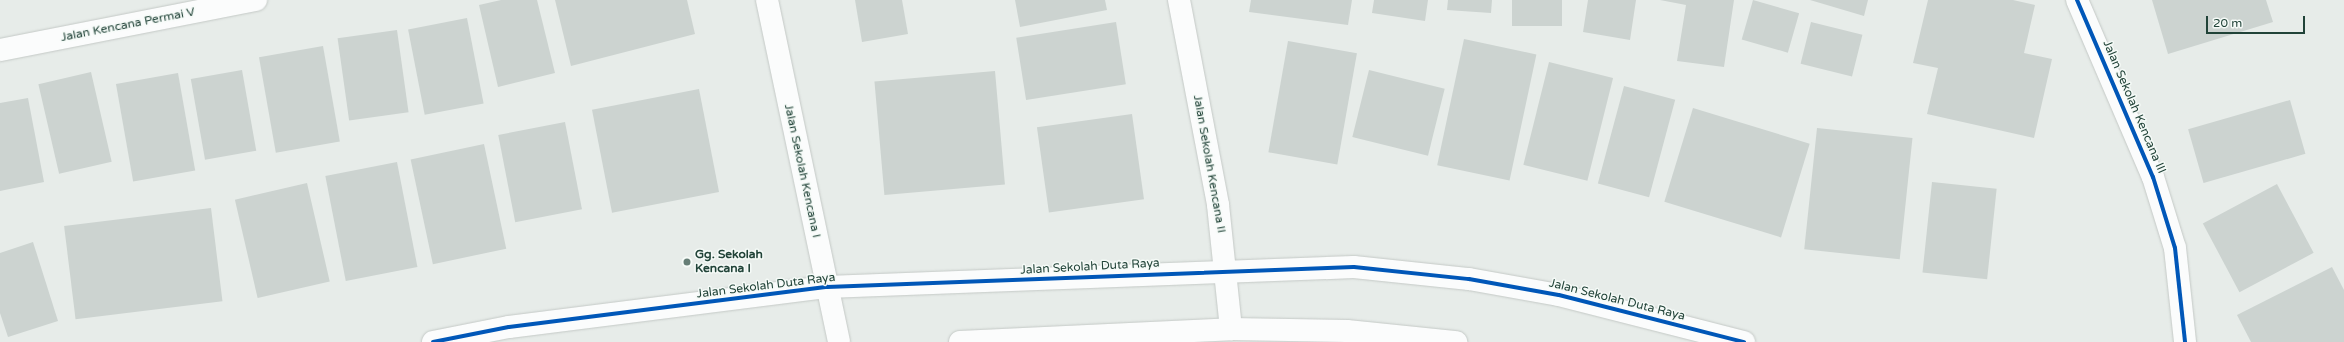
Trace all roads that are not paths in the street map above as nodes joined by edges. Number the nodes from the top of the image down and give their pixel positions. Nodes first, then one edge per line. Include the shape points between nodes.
1 (256, 0) edge
2 (767, 0) edge
3 (1179, 0) edge
4 (2077, 0) edge
5 (0, 50) edge
6 (1226, 270) junction
7 (827, 287) junction
8 (1231, 329) junction
9 (993, 341) edge
10 (433, 342) edge
11 (839, 342) edge
12 (960, 342) edge
13 (969, 342) edge
14 (1456, 342) edge
15 (1744, 342) edge
16 (2185, 342) edge

1 - 5 street, Jalan Kencana Permai V
2 - 7 street, Jalan Sekolah Kencana I
3 - 6 street, Jalan Sekolah Kencana II via 1218,205
4 - 16 street, Jalan Sekolah Kencana III via 2153,177 2175,248
6 - 7 street, Jalan Sekolah Duta Raya
6 - 8 street, Jalan Sekolah Kencana II
6 - 15 street, Jalan Sekolah Duta Raya via 1354,267 1469,279 1559,295
7 - 10 street, Jalan Sekolah Duta Raya via 508,328
7 - 11 street, Jalan Sekolah Kencana I
8 - 9 street
8 - 14 street via 1347,331
9 - 13 street
12 - 13 street

